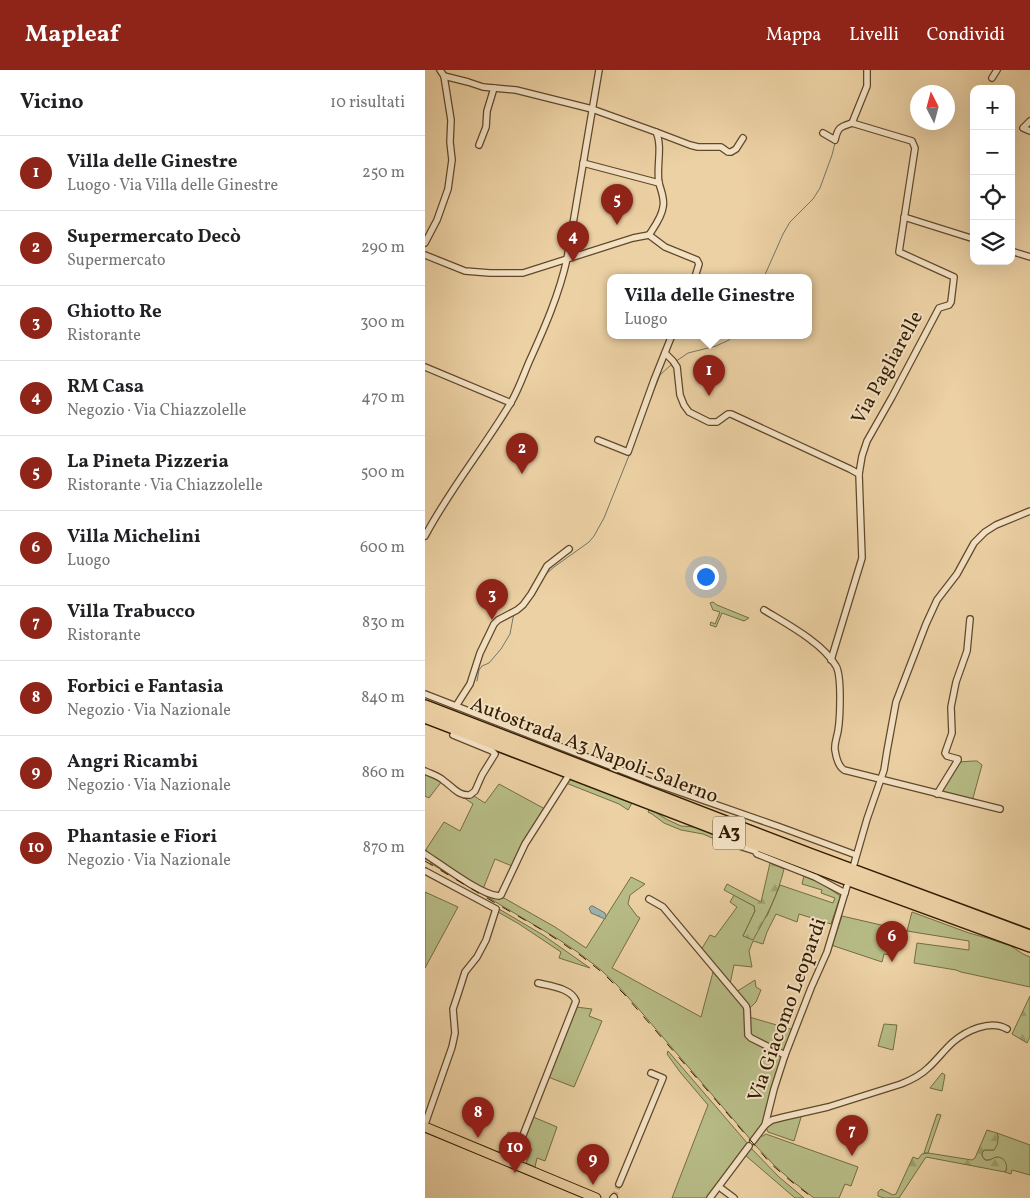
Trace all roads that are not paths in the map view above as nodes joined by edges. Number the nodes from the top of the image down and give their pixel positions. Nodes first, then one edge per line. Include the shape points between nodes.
1 (440, 70) edge
2 (599, 70) edge
3 (867, 70) edge
4 (997, 70) edge
5 (444, 76) junction
6 (992, 78) dead end
7 (494, 88) junction
8 (592, 109) junction
9 (1030, 121) edge
10 (852, 123) junction
11 (1030, 131) edge
12 (656, 132) junction
13 (823, 133) dead end
14 (743, 138) dead end
15 (479, 145) dead end
16 (583, 163) junction
17 (659, 183) junction
18 (904, 217) junction
19 (649, 235) junction
20 (970, 238) edge
21 (425, 243) edge
22 (1015, 252) edge
23 (425, 255) edge
24 (1030, 257) edge
25 (567, 258) junction
26 (696, 274) edge
27 (670, 339) edge
28 (665, 353) junction
29 (425, 367) edge
30 (511, 403) junction
31 (598, 440) dead end
32 (859, 474) junction
33 (1030, 511) edge
34 (425, 536) edge
35 (569, 549) dead end
36 (764, 610) dead end
37 (970, 619) dead end
38 (831, 660) junction
39 (425, 695) edge
40 (456, 706) junction
41 (427, 712) edge
42 (453, 735) dead end
43 (425, 771) edge
44 (567, 778) dead end
45 (881, 780) junction
46 (937, 794) junction
47 (1000, 808) dead end
48 (720, 840) dead end
49 (425, 854) edge
50 (856, 855) junction
51 (854, 864) dead end
52 (425, 871) edge
53 (847, 886) dead end
54 (845, 893) junction
55 (649, 899) dead end
56 (1030, 936) edge
57 (1030, 946) edge
58 (538, 983) dead end
59 (1007, 1029) dead end
60 (785, 1056) junction
61 (651, 1072) dead end
62 (765, 1125) junction
63 (425, 1126) edge
64 (514, 1158) junction
65 (619, 1184) tunnel mouth
66 (722, 1190) dead end
67 (597, 1198) edge
68 (710, 1198) edge
69 (734, 1198) edge

1 - 5 street
2 - 8 street
3 - 10 street via 867,86
4 - 6 street
5 - 7 street
5 - 21 street via 451,120 452,160 448,189
7 - 8 street via 516,90
7 - 15 street
8 - 12 street
8 - 16 street
9 - 11 street via 1023,128
10 - 13 street via 840,127 835,140
10 - 18 street, Via Pagliarelle via 913,141 915,148
12 - 14 street via 690,145 721,147 728,152 737,149
12 - 17 street
16 - 17 street
16 - 25 street
17 - 19 street via 664,202
18 - 20 street
18 - 32 street, Via Pagliarelle via 899,252 954,277 951,302 939,308 867,441
19 - 25 street
19 - 26 street via 665,247 697,260
22 - 24 street
23 - 25 street via 465,271 490,274 523,273
25 - 30 street via 557,295
27 - 28 street
28 - 31 street via 628,452
28 - 32 street via 674,362 680,395 689,412 709,422 717,422 731,414
29 - 30 street
30 - 34 street
32 - 38 street via 862,558
33 - 45 street via 985,532 974,543 957,574 937,600 896,702
35 - 40 street via 547,566 523,605 493,624 470,684
36 - 38 street via 817,643
37 - 46 street via 967,651 951,707 952,733 945,753 958,760
38 - 45 street via 839,675 839,723 835,748 839,765 844,770
39 - 40 street
40 - 50 street
41 - 56 highway, Autostrada A3 Napoli-Salerno / A3
41 - 57 highway, Autostrada A3 Napoli-Salerno / A3 via 843,878
42 - 43 street via 495,754 475,791 470,795 461,794
44 - 49 street via 525,844 501,895 491,894 469,883
45 - 46 street
45 - 50 street
46 - 47 street
48 - 54 street via 822,880
50 - 51 street
52 - 63 street via 496,909 486,940 465,972 453,1009 455,1032 452,1047
53 - 54 street, Via Giacomo Leopardi
54 - 60 street, Via Giacomo Leopardi via 827,952
55 - 60 street via 663,907 746,1006 748,1035
58 - 64 street via 566,991 576,1001
59 - 62 street via 993,1024 967,1033 953,1042 927,1069 901,1084 828,1107 778,1118
60 - 62 street, Via Giacomo Leopardi
61 - 65 street via 663,1078
62 - 68 street, Via Giacomo Leopardi
63 - 64 main road
64 - 67 main road
66 - 69 street

